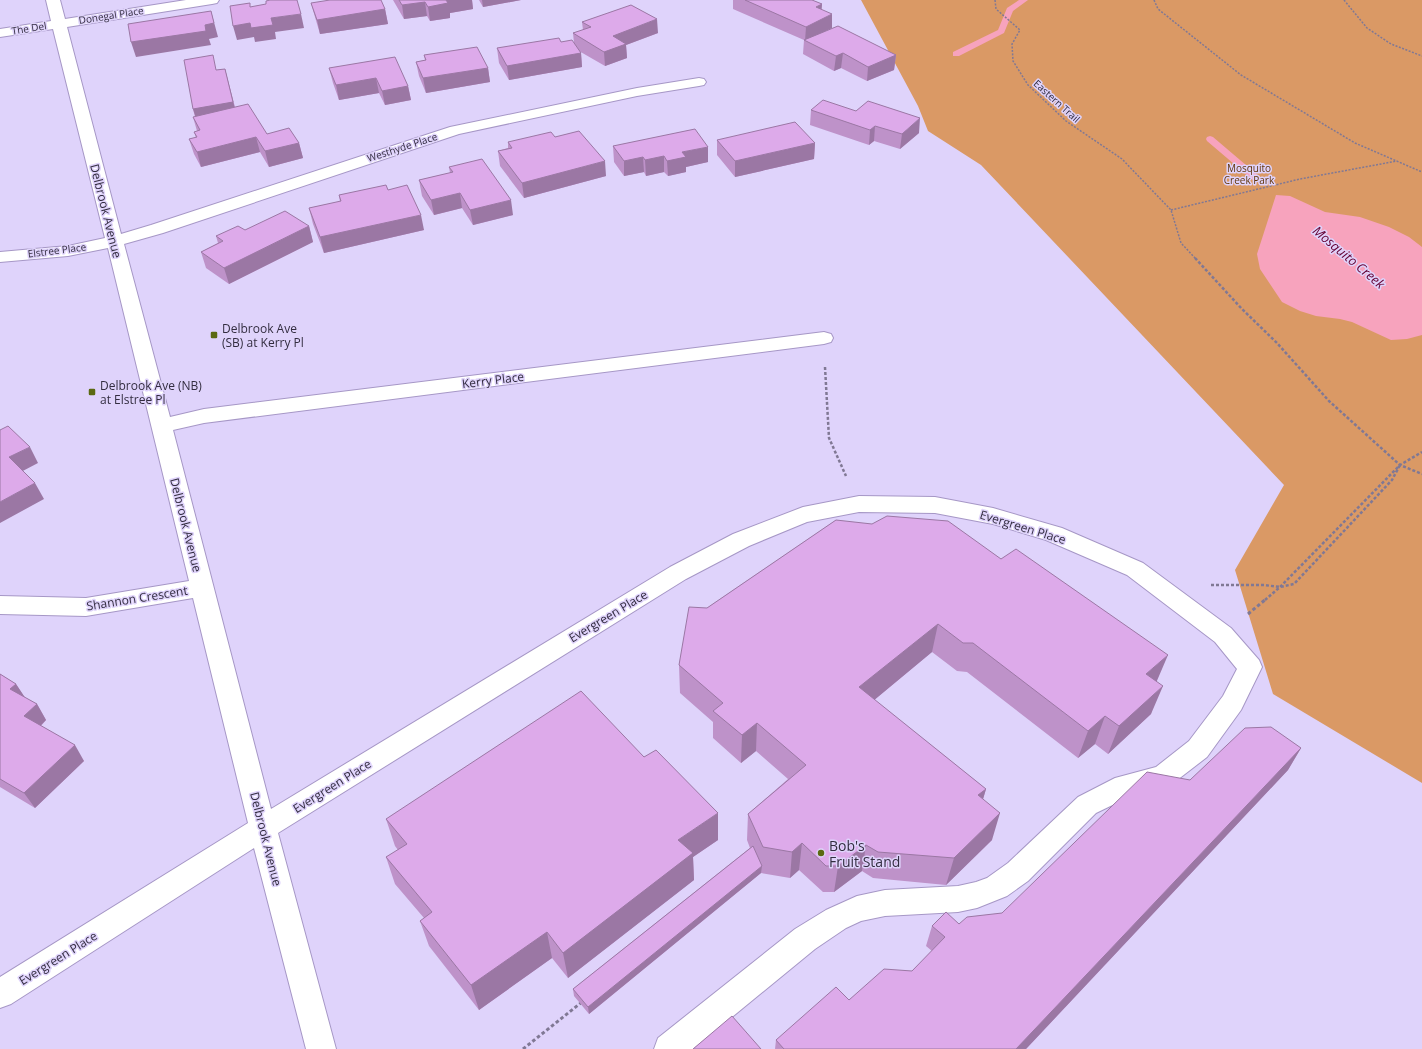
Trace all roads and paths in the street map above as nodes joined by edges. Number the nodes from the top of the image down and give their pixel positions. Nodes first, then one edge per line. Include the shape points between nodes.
1 (53, 0) edge
2 (212, 0) edge
3 (995, 0) edge
4 (1154, 0) edge
5 (1344, 0) edge
6 (58, 23) junction
7 (0, 33) edge
8 (1422, 56) edge
9 (699, 82) dead end
10 (1397, 161) junction
11 (1422, 172) edge
12 (1171, 210) junction
13 (114, 241) junction
14 (0, 257) edge
15 (824, 338) joint
16 (162, 426) junction
17 (1422, 452) edge
18 (1400, 465) junction
19 (1422, 474) edge
20 (859, 504) junction
21 (1280, 587) junction
22 (202, 588) junction
23 (1166, 591) junction
24 (0, 605) edge
25 (1223, 635) junction
26 (263, 829) junction
27 (0, 994) edge
28 (584, 1001) edge
29 (321, 1049) edge
30 (523, 1049) edge
31 (669, 1049) edge

1 - 6 street, Delbrook Avenue
2 - 6 street, Donegal Place
3 - 12 path, Eastern Trail via 996,9 1020,30 1012,44 1013,62 1028,85 1066,121 1122,159
4 - 10 path via 1158,9 1241,76 1355,143
5 - 8 path via 1368,28 1391,44
6 - 7 street, The Del
6 - 13 street, Delbrook Avenue
9 - 13 street, Westhyde Place via 637,92 455,130
10 - 11 path
10 - 12 path via 1300,179
12 - 18 path via 1181,243 1329,401
13 - 14 street, Elstree Place via 68,251
13 - 16 street, Delbrook Avenue
15 - 16 street, Kerry Place via 204,416
15 - 20 path via 829,438
16 - 22 street, Delbrook Avenue
17 - 18 path
18 - 19 path
18 - 21 path
18 - 21 path via 1392,480 1294,584
20 - 23 street, Evergreen Place via 935,505 994,516 1054,534 1134,569
20 - 26 street, Evergreen Place via 802,515 741,540 678,573
21 - 23 path via 1195,584
21 - 25 path
22 - 24 street, Shannon Crescent via 86,607
22 - 26 street, Delbrook Avenue
23 - 25 street, Evergreen Place
25 - 31 street, Evergreen Place via 1250,667 1232,703 1198,749 1163,776 1124,786 1087,805 1018,872 977,895 958,899 885,903 858,909 836,919 805,939
26 - 27 street, Evergreen Place
26 - 29 street, Delbrook Avenue
28 - 30 path

